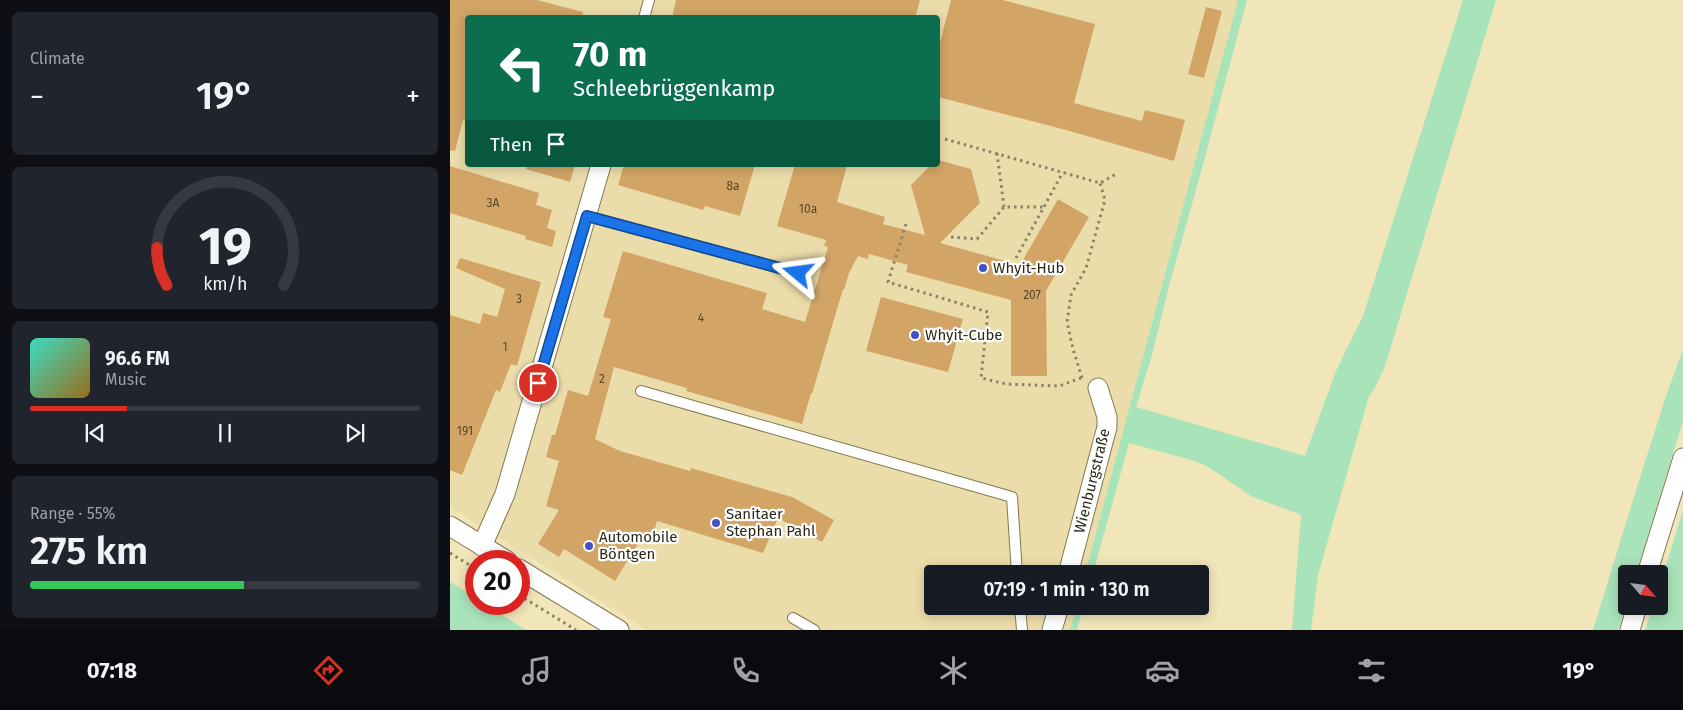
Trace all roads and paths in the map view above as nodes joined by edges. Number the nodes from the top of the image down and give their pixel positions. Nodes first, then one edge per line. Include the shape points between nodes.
1 (649, 0) edge
2 (645, 15) edge
3 (945, 139) dead end
4 (998, 153) junction
5 (600, 167) edge
6 (1063, 172) junction
7 (1116, 174) dead end
8 (1100, 183) junction
9 (1004, 207) junction
10 (1044, 207) junction
11 (587, 216) junction
12 (906, 224) dead end
13 (952, 237) dead end
14 (1016, 258) dead end
15 (798, 273) dead end
16 (1082, 377) junction
17 (1093, 382) joint
18 (641, 391) dead end
19 (1683, 458) edge
20 (450, 526) edge
21 (482, 546) junction
22 (489, 550) edge
23 (450, 552) edge
24 (465, 562) edge
25 (1017, 565) edge
26 (1070, 565) edge
27 (1650, 565) edge
28 (530, 576) edge
29 (530, 602) edge
30 (1021, 615) edge
31 (1056, 615) edge
32 (1634, 615) edge
33 (793, 618) dead end
34 (576, 630) edge
35 (619, 630) edge
36 (814, 630) edge
37 (1022, 630) edge
38 (1052, 630) edge
39 (1630, 630) edge

1 - 2 lane
3 - 4 path
4 - 6 path
4 - 9 path
5 - 11 street
6 - 8 path
6 - 10 path
7 - 8 path
8 - 16 path via 1105,200 1086,268 1071,295 1067,322
9 - 10 path
9 - 13 path via 977,239
10 - 14 path
11 - 15 lane
11 - 21 street via 505,494
12 - 16 path via 888,282 988,312 981,378 1006,384 1059,386
16 - 17 path
17 - 26 street, Wienburgstraße via 1107,417 1107,427
18 - 25 lane via 1012,497
19 - 27 street
20 - 21 street
21 - 22 street
23 - 24 path
28 - 35 street
29 - 34 path
30 - 37 lane
31 - 38 street
32 - 39 street
33 - 36 lane

